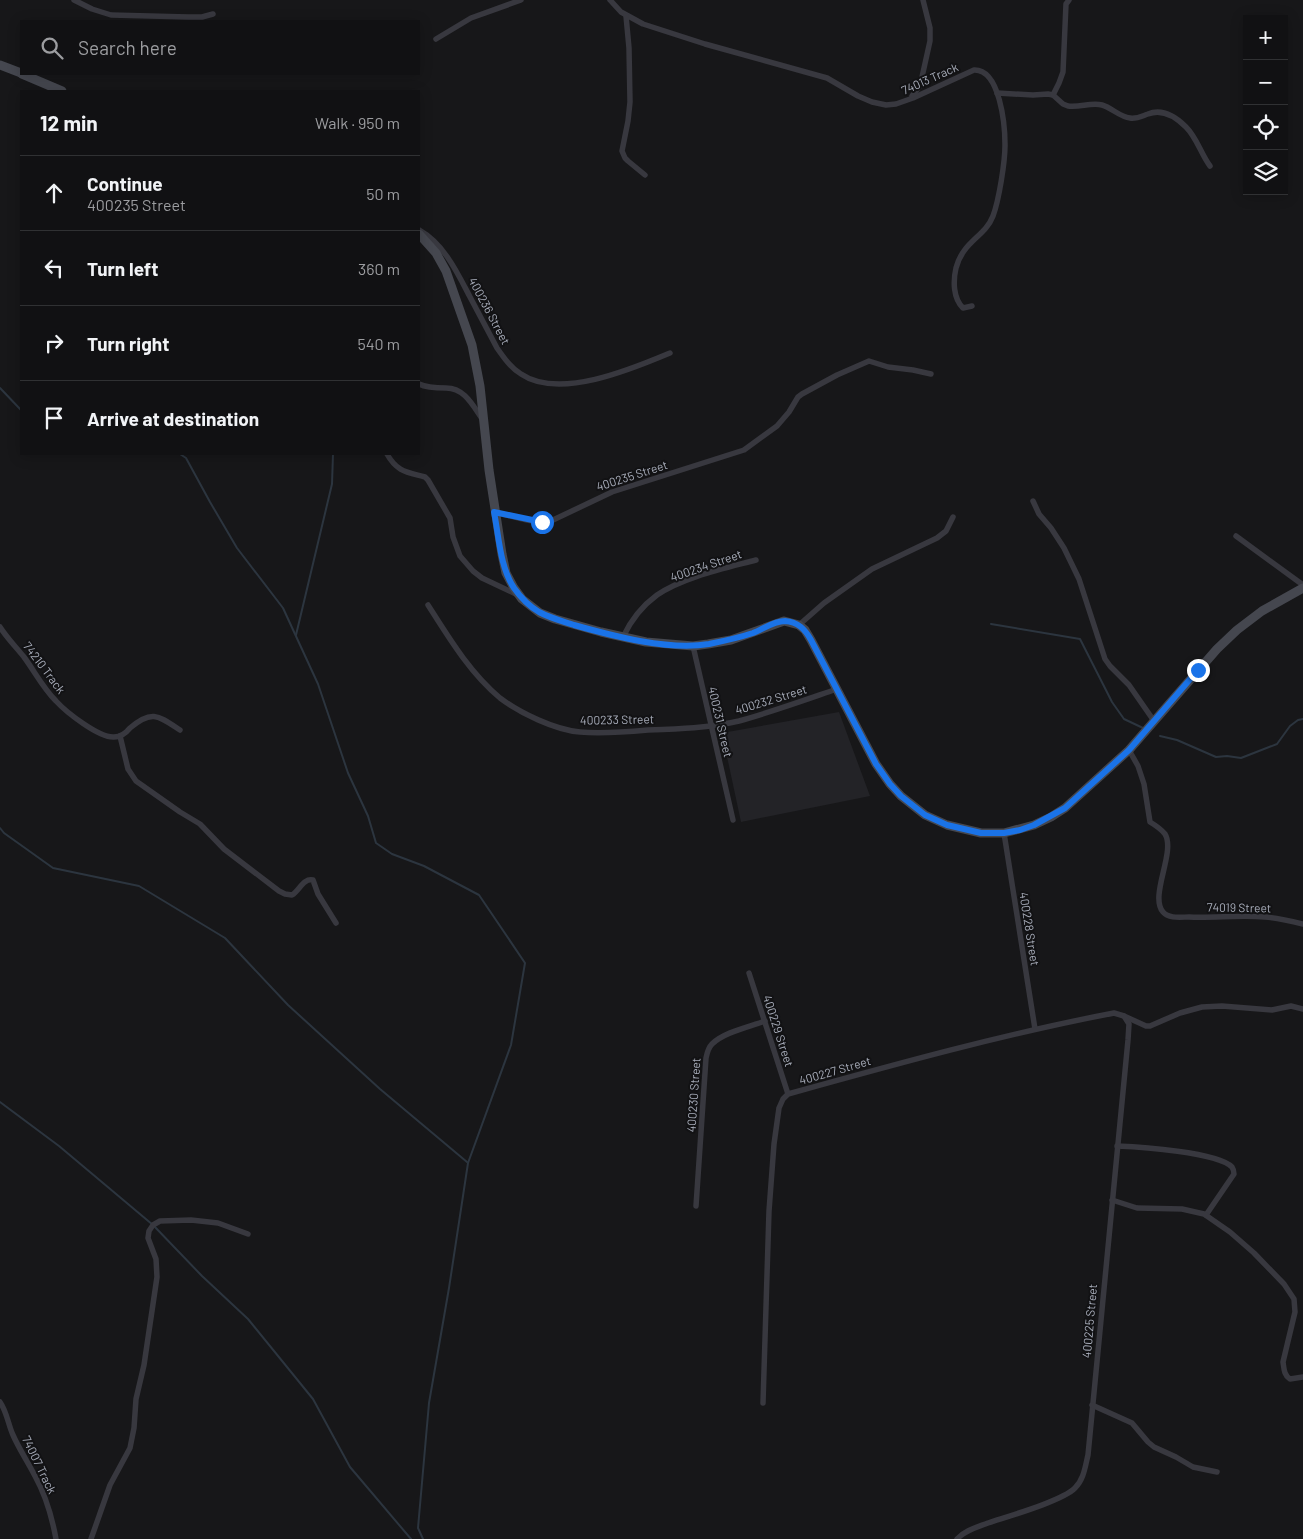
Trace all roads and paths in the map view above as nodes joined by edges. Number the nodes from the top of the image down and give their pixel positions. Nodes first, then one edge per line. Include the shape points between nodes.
1 (74, 0) edge
2 (521, 0) edge
3 (610, 0) edge
4 (923, 0) edge
5 (1067, 1) edge
6 (213, 14) dead end
7 (626, 16) junction
8 (436, 39) dead end
9 (0, 65) edge
10 (20, 73) edge
11 (24, 75) edge
12 (60, 90) edge
13 (997, 93) junction
14 (1053, 95) junction
15 (909, 100) junction
16 (1210, 166) dead end
17 (645, 175) dead end
18 (420, 231) edge
19 (420, 235) edge
20 (972, 306) dead end
21 (670, 353) dead end
22 (931, 374) dead end
23 (420, 384) edge
24 (484, 421) junction
25 (388, 455) edge
26 (1033, 501) dead end
27 (494, 512) junction
28 (953, 517) dead end
29 (1236, 536) dead end
30 (756, 560) dead end
31 (1303, 586) edge
32 (520, 596) junction
33 (428, 605) dead end
34 (799, 625) junction
35 (0, 627) edge
36 (623, 637) junction
37 (693, 646) junction
38 (837, 689) junction
39 (1154, 721) junction
40 (710, 727) junction
41 (180, 730) dead end
42 (120, 736) junction
43 (1129, 750) junction
44 (733, 820) dead end
45 (1004, 833) junction
46 (336, 923) dead end
47 (1303, 924) edge
48 (749, 973) dead end
49 (1303, 1009) edge
50 (1124, 1016) junction
51 (765, 1022) junction
52 (1035, 1029) junction
53 (788, 1094) junction
54 (1118, 1146) junction
55 (1112, 1200) junction
56 (696, 1206) dead end
57 (1206, 1215) junction
58 (248, 1234) dead end
59 (1303, 1377) edge
60 (0, 1402) edge
61 (763, 1403) dead end
62 (1092, 1405) junction
63 (1217, 1472) dead end
64 (56, 1539) edge
65 (91, 1539) edge
66 (958, 1539) edge

1 - 6 street via 111,15 188,17
2 - 8 street via 471,18
3 - 7 street, 74013 Track
4 - 15 street via 930,41 920,86
5 - 14 street via 1063,72
7 - 15 street, 74013 Track via 705,44 827,78 872,102 886,105
7 - 17 street via 630,102 622,151 628,161
9 - 10 street
11 - 12 street
13 - 14 street
13 - 15 street, 74013 Track via 987,74 974,70
13 - 20 street, 74013 Track via 1005,145 997,200 990,223 962,253 954,282 960,306
14 - 16 street via 1068,106 1100,104 1131,118 1164,112 1193,135
18 - 21 street, 400236 Street via 442,249 497,348 522,375 539,382 573,384 617,374
19 - 24 street via 446,270 461,313 480,386
22 - 27 street, 400235 Street via 872,361 865,363 802,394 770,431 744,450 612,492 547,522
23 - 24 street via 459,390
24 - 27 street
25 - 32 street via 396,467 428,480 450,518 456,550 464,562 482,578
26 - 39 street via 1064,548 1079,579 1106,659
27 - 32 street via 506,573
28 - 34 street via 946,531 937,538 872,569
29 - 31 street
30 - 36 street, 400234 Street via 673,586 657,595 638,613
31 - 39 street via 1237,630
32 - 36 street via 540,613 555,619
33 - 40 street, 400233 Street via 455,647 500,698 550,725 579,732
34 - 37 street via 784,621 731,640
34 - 38 street via 805,630
35 - 42 street, 74210 Track via 56,701 101,735
36 - 37 street
37 - 40 street, 400231 Street
38 - 40 street, 400232 Street
38 - 45 street via 876,764 901,796 925,815 947,825 981,833
39 - 43 street
40 - 44 street, 400231 Street via 725,805
41 - 42 street via 163,718 150,715
42 - 46 street via 128,769 136,781 200,824 224,849 279,891 292,894 307,880 313,880
43 - 45 street via 1065,808 1034,825
43 - 47 street, 74019 Street via 1144,784 1150,822 1164,833 1167,840 1160,900 1166,915 1267,917
45 - 52 street, 400228 Street
48 - 51 street, 400229 Street
49 - 50 street via 1291,1006 1272,1010 1202,1007 1150,1026
50 - 52 street, 400227 Street via 1114,1014
50 - 54 street, 400225 Street via 1129,1024
51 - 53 street, 400229 Street
51 - 56 street, 400230 Street via 719,1038 708,1050
52 - 53 street, 400227 Street
53 - 61 street, 400227 Street via 779,1108 774,1144
54 - 55 street, 400225 Street
54 - 57 street via 1164,1148 1210,1157 1230,1166 1234,1172 1232,1178
55 - 57 street via 1137,1208 1182,1209
55 - 62 street, 400225 Street
57 - 59 street via 1254,1253 1291,1292 1295,1312 1284,1370 1290,1379
58 - 65 street via 218,1222 191,1220 160,1221 149,1231 157,1277 134,1428 130,1448 110,1486
60 - 64 street, 74007 Track via 42,1491
62 - 63 street via 1132,1423 1154,1447 1193,1468
62 - 66 street, 400225 Street via 1084,1475 1075,1488 1051,1501 965,1532

